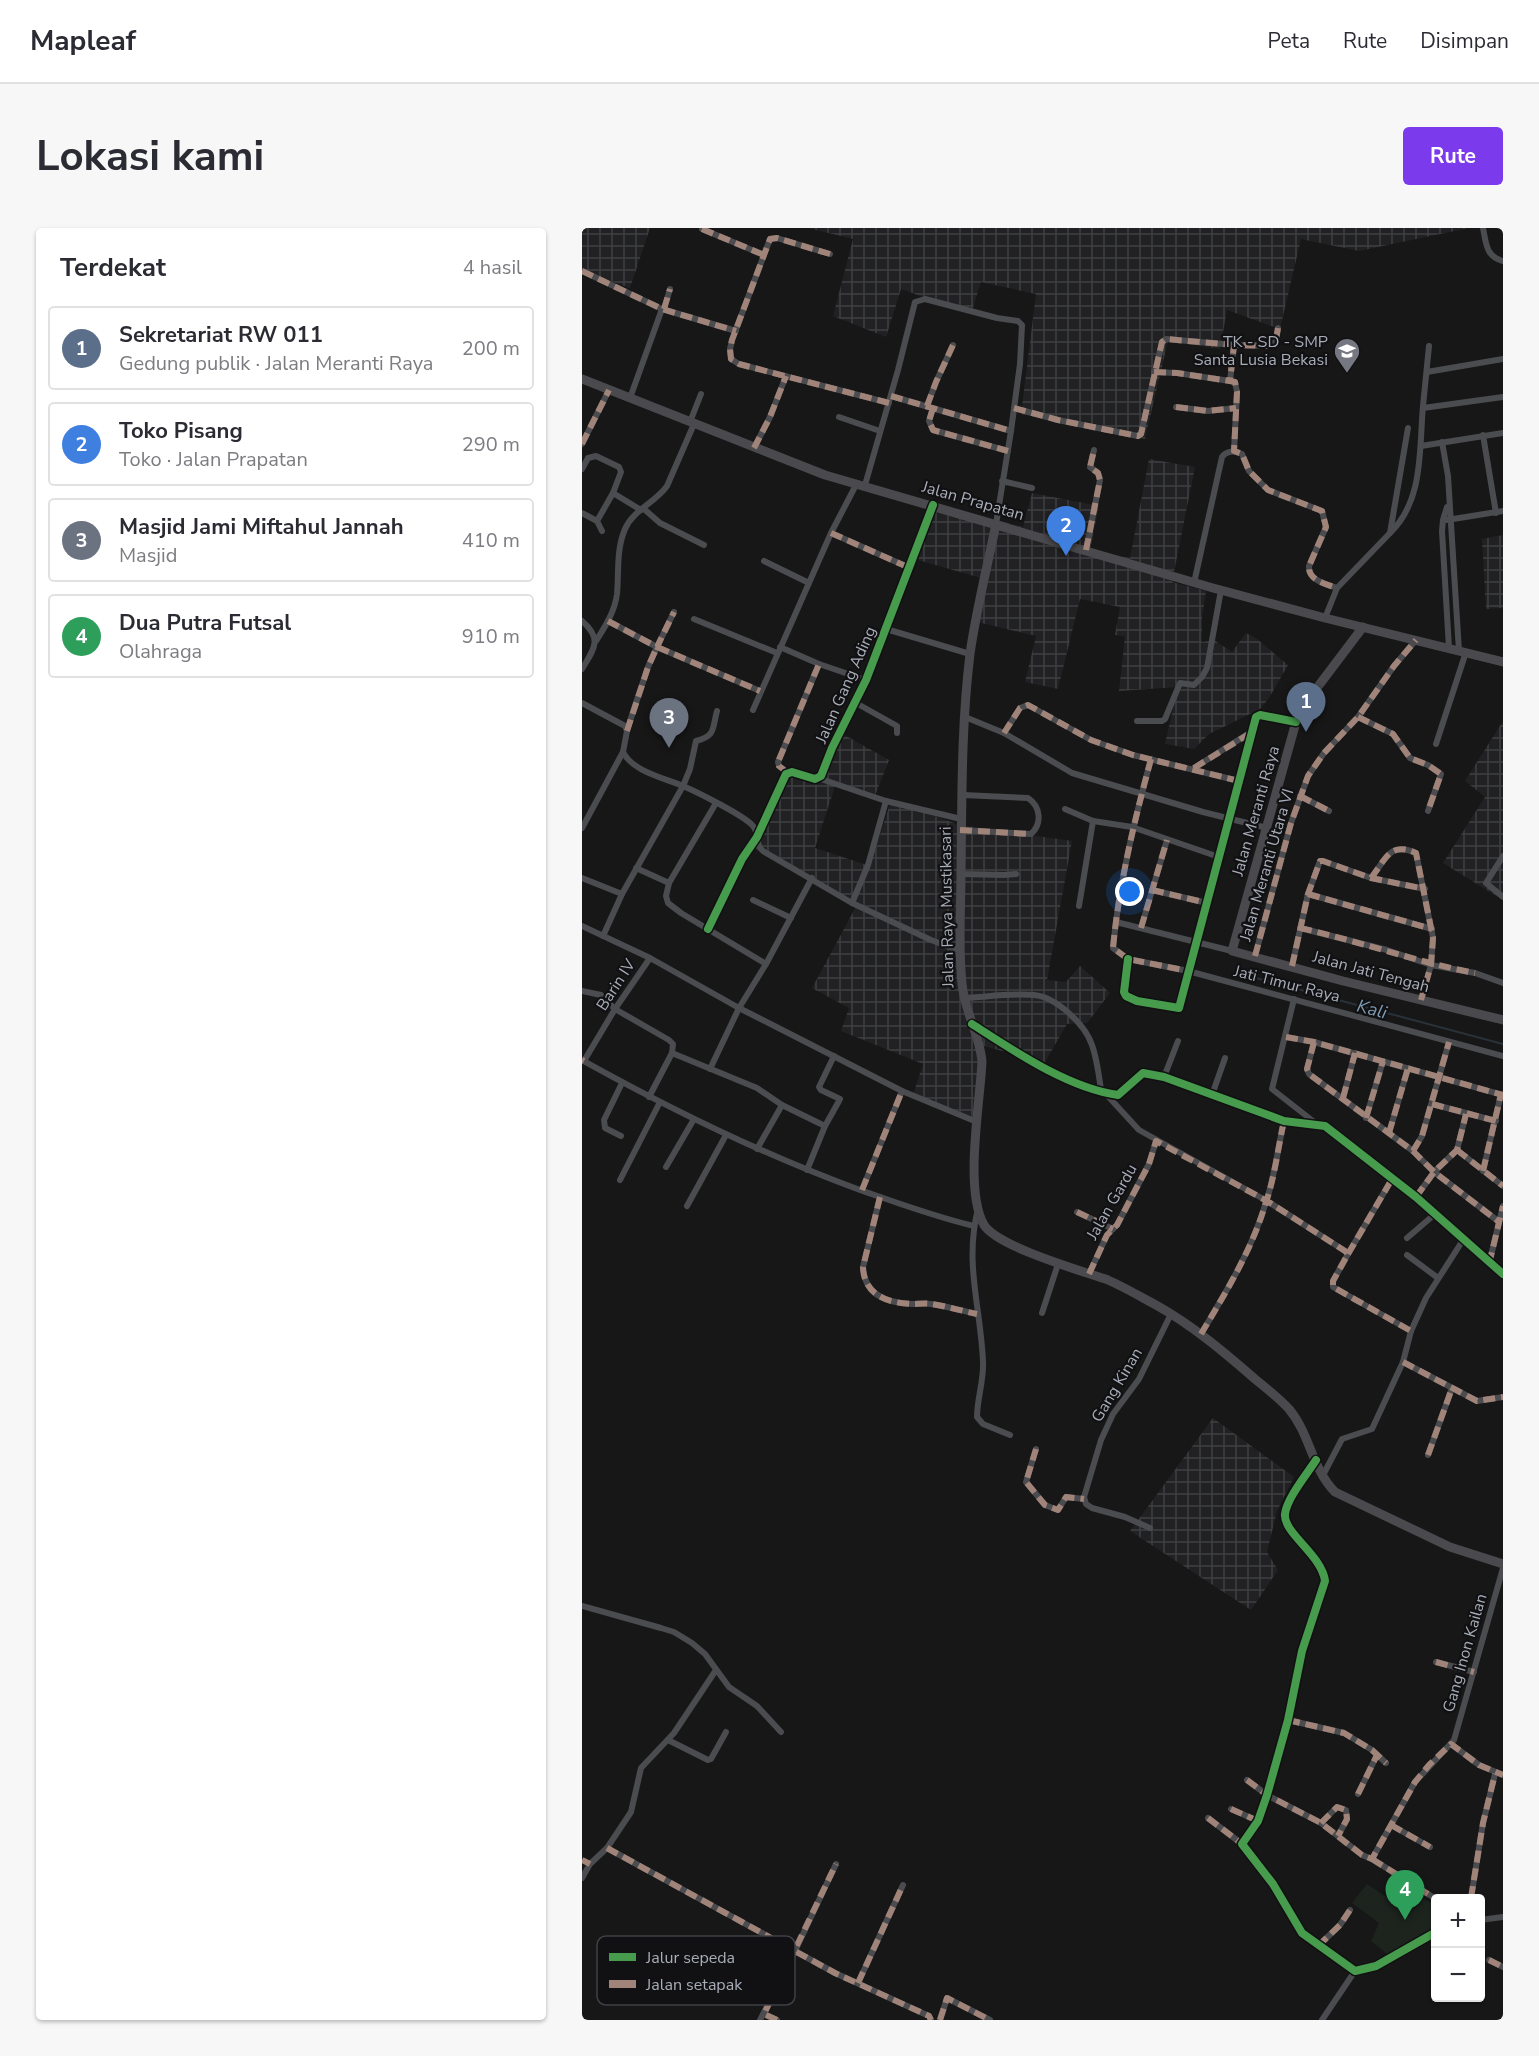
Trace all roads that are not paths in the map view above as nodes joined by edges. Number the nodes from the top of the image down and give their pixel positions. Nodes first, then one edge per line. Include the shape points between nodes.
1 (1483, 228) edge
2 (702, 230) dead end
3 (830, 254) dead end
4 (764, 255) junction
5 (1503, 261) edge
6 (582, 271) edge
7 (670, 289) dead end
8 (663, 309) junction
9 (1278, 328) dead end
10 (736, 331) junction
11 (953, 345) dead end
12 (1234, 345) junction
13 (1429, 346) dead end
14 (1503, 359) edge
15 (1154, 372) junction
16 (1427, 372) junction
17 (786, 376) junction
18 (582, 379) edge
19 (1230, 381) junction
20 (609, 390) junction
21 (701, 394) dead end
22 (1503, 397) edge
23 (630, 398) junction
24 (890, 399) junction
25 (930, 407) junction
26 (1176, 407) dead end
27 (1014, 408) junction
28 (1236, 408) junction
29 (1423, 408) junction
30 (839, 417) dead end
31 (692, 423) junction
32 (1408, 428) dead end
33 (880, 431) junction
34 (1011, 431) junction
35 (1503, 433) edge
36 (1483, 435) junction
37 (1442, 442) junction
38 (582, 444) edge
39 (1421, 446) junction
40 (754, 448) junction
41 (1094, 450) dead end
42 (1008, 451) junction
43 (1234, 451) junction
44 (582, 469) edge
45 (1002, 481) junction
46 (861, 484) junction
47 (1032, 488) dead end
48 (613, 493) junction
49 (933, 505) junction
50 (643, 509) junction
51 (1499, 512) edge
52 (582, 513) edge
53 (1447, 520) junction
54 (597, 521) junction
55 (996, 524) junction
56 (602, 531) dead end
57 (831, 533) junction
58 (1390, 533) junction
59 (704, 545) dead end
60 (1086, 550) junction
61 (764, 561) dead end
62 (910, 568) junction
63 (1454, 580) junction
64 (1444, 581) junction
65 (809, 583) junction
66 (1194, 583) junction
67 (1337, 588) junction
68 (1221, 590) junction
69 (674, 612) dead end
70 (1325, 618) junction
71 (694, 619) dead end
72 (582, 621) edge
73 (608, 621) junction
74 (1363, 627) junction
75 (886, 629) junction
76 (1416, 640) junction
77 (596, 641) junction
78 (657, 647) junction
79 (1449, 648) junction
80 (778, 650) junction
81 (1463, 651) junction
82 (970, 654) junction
83 (1503, 662) edge
84 (819, 664) junction
85 (582, 669) edge
86 (866, 680) junction
87 (760, 691) junction
88 (582, 703) edge
89 (856, 703) junction
90 (753, 710) dead end
91 (717, 711) dead end
92 (965, 717) junction
93 (1358, 717) junction
94 (1137, 721) dead end
95 (1296, 722) junction
96 (627, 731) junction
97 (1252, 732) junction
98 (1004, 733) junction
99 (897, 734) dead end
100 (1436, 744) dead end
101 (623, 752) junction
102 (1151, 759) junction
103 (1194, 768) junction
104 (788, 773) junction
105 (818, 778) junction
106 (1239, 781) junction
107 (682, 786) junction
108 (1142, 793) junction
109 (963, 795) junction
110 (1300, 796) junction
111 (886, 801) junction
112 (716, 803) junction
113 (1065, 809) dead end
114 (1329, 811) dead end
115 (1428, 812) dead end
116 (1229, 818) junction
117 (961, 819) junction
118 (1093, 821) junction
119 (1132, 827) junction
120 (582, 828) edge
121 (1267, 828) junction
122 (960, 830) junction
123 (758, 837) junction
124 (1167, 840) junction
125 (1219, 857) junction
126 (1502, 860) edge
127 (636, 868) junction
128 (961, 874) junction
129 (1016, 874) dead end
130 (582, 878) edge
131 (812, 878) junction
132 (1371, 878) junction
133 (669, 883) junction
134 (1425, 889) junction
135 (1152, 890) junction
136 (622, 894) junction
137 (1308, 894) junction
138 (1503, 897) edge
139 (753, 900) dead end
140 (852, 903) junction
141 (1206, 903) junction
142 (1078, 906) dead end
143 (791, 918) junction
144 (1116, 922) junction
145 (582, 926) edge
146 (1141, 928) junction
147 (1300, 928) junction
148 (708, 929) junction
149 (1432, 929) junction
150 (603, 936) junction
151 (1197, 941) junction
152 (960, 951) junction
153 (1235, 951) junction
154 (1252, 955) junction
155 (650, 958) junction
156 (1128, 959) junction
157 (766, 964) junction
158 (1431, 965) junction
159 (1292, 966) junction
160 (1188, 971) junction
161 (1503, 983) edge
162 (582, 991) edge
163 (964, 998) junction
164 (1294, 999) junction
165 (1420, 1000) junction
166 (739, 1008) junction
167 (615, 1009) junction
168 (1503, 1020) edge
169 (972, 1024) junction
170 (1286, 1036) junction
171 (1178, 1041) dead end
172 (1314, 1042) junction
173 (1449, 1042) junction
174 (672, 1053) junction
175 (1354, 1053) junction
176 (834, 1056) junction
177 (1503, 1056) edge
178 (1225, 1058) dead end
179 (583, 1061) edge
180 (1383, 1061) junction
181 (1408, 1068) junction
182 (710, 1069) junction
183 (1164, 1077) junction
184 (1440, 1077) junction
185 (622, 1083) junction
186 (902, 1091) junction
187 (1102, 1091) junction
188 (1212, 1095) junction
189 (1502, 1095) edge
190 (649, 1097) junction
191 (1343, 1098) junction
192 (660, 1102) junction
193 (1432, 1104) junction
194 (782, 1105) junction
195 (1466, 1114) junction
196 (1366, 1118) junction
197 (694, 1119) junction
198 (1284, 1121) junction
199 (1496, 1121) junction
200 (978, 1122) junction
201 (1319, 1125) junction
202 (825, 1126) junction
203 (1389, 1133) junction
204 (726, 1135) junction
205 (621, 1136) dead end
206 (1156, 1141) junction
207 (757, 1149) junction
208 (1457, 1150) junction
209 (1413, 1151) junction
210 (666, 1167) dead end
211 (807, 1170) junction
212 (1483, 1171) junction
213 (1434, 1172) junction
214 (1392, 1179) junction
215 (620, 1180) dead end
216 (1503, 1186) edge
217 (862, 1190) junction
218 (880, 1197) junction
219 (1416, 1197) junction
220 (1267, 1201) junction
221 (687, 1206) dead end
222 (1503, 1206) edge
223 (978, 1208) junction
224 (1077, 1212) dead end
225 (1435, 1214) junction
226 (1498, 1221) junction
227 (974, 1226) junction
228 (1113, 1229) junction
229 (1407, 1238) dead end
230 (1463, 1240) junction
231 (1348, 1254) junction
232 (1407, 1255) dead end
233 (1058, 1264) junction
234 (1489, 1264) junction
235 (1089, 1274) junction
236 (1503, 1274) edge
237 (1438, 1278) junction
238 (1042, 1312) dead end
239 (976, 1314) junction
240 (1171, 1314) junction
241 (1411, 1331) junction
242 (1201, 1334) junction
243 (1403, 1362) junction
244 (1452, 1388) junction
245 (1503, 1397) edge
246 (1010, 1436) dead end
247 (1036, 1449) dead end
248 (1428, 1455) dead end
249 (1316, 1460) junction
250 (1322, 1477) junction
251 (1084, 1499) junction
252 (1150, 1528) dead end
253 (1503, 1566) edge
254 (582, 1606) edge
255 (1436, 1662) dead end
256 (716, 1670) junction
257 (1474, 1672) junction
258 (1288, 1720) junction
259 (726, 1732) dead end
260 (782, 1732) dead end
261 (668, 1740) junction
262 (1451, 1744) junction
263 (1377, 1755) junction
264 (1386, 1763) dead end
265 (1495, 1774) junction
266 (1503, 1775) edge
267 (1247, 1780) dead end
268 (1358, 1794) dead end
269 (1267, 1795) junction
270 (1231, 1809) dead end
271 (1208, 1818) dead end
272 (1258, 1821) junction
273 (1321, 1823) junction
274 (1391, 1825) junction
275 (1338, 1836) junction
276 (1242, 1844) junction
277 (1430, 1847) dead end
278 (607, 1848) junction
279 (1372, 1859) junction
280 (582, 1860) edge
281 (590, 1864) junction
282 (836, 1864) dead end
283 (582, 1878) edge
284 (903, 1885) dead end
285 (1472, 1894) edge
286 (1431, 1896) edge
287 (1350, 1910) dead end
288 (1503, 1917) edge
289 (1485, 1919) edge
290 (1431, 1935) edge
291 (769, 1936) edge
292 (1318, 1946) junction
293 (795, 1951) joint
294 (1489, 1960) dead end
295 (1503, 1967) edge
296 (1355, 1971) junction
297 (858, 1983) junction
298 (762, 2017) edge
299 (777, 2020) edge
300 (931, 2020) edge
301 (939, 2020) edge
302 (990, 2020) edge
303 (1322, 2020) edge

1 - 5 street via 1490,254
2 - 4 street
3 - 4 street via 774,237
4 - 10 street
6 - 8 street
7 - 8 street
8 - 10 street
8 - 23 street
9 - 12 street via 1272,346
10 - 17 street via 730,349 732,361
11 - 25 street via 936,382
12 - 15 street via 1163,340
12 - 19 street
13 - 16 street
14 - 16 street
15 - 19 street
15 - 27 street via 1138,436
16 - 29 street
17 - 24 street
17 - 40 street
18 - 20 main road, Jalan Prapatan
19 - 28 street via 1236,385
20 - 23 main road, Jalan Prapatan
20 - 38 street
21 - 31 street
22 - 29 street
23 - 31 main road, Jalan Prapatan
24 - 25 street
24 - 27 street via 914,303 925,299 1021,323
24 - 33 street
25 - 34 street
25 - 42 street via 933,430
26 - 28 street via 1208,411
27 - 34 street
28 - 43 street
29 - 39 street
30 - 33 street
31 - 40 main road, Jalan Prapatan
31 - 50 street via 667,486
32 - 58 street
33 - 46 street
34 - 42 street
35 - 36 street
36 - 37 street
36 - 51 street
37 - 39 street
37 - 53 street via 1448,476
39 - 58 street via 1410,504 1401,523
40 - 46 main road, Jalan Prapatan
41 - 60 street via 1090,467 1100,480
42 - 45 street
43 - 66 street via 1222,457
43 - 67 street via 1243,456 1249,471 1268,490 1322,511 1326,527 1308,571
44 - 48 street via 591,456 619,467 620,477
45 - 47 street
45 - 55 street
46 - 49 main road, Jalan Prapatan
46 - 57 street
48 - 50 street
48 - 54 street
49 - 55 main road, Jalan Prapatan
49 - 62 street, Jalan Gang Ading
50 - 59 street via 660,523
50 - 73 street via 630,520 620,542 617,596
51 - 53 street
52 - 54 street
53 - 63 street
53 - 64 street
54 - 56 street
55 - 60 main road, Jalan Prapatan
55 - 82 main road, Jalan Raya Mustikasari
57 - 62 street
57 - 65 street
58 - 67 street
60 - 66 main road, Jalan Prapatan
61 - 65 street
62 - 75 street, Jalan Gang Ading
63 - 64 street
63 - 81 street
64 - 79 street
65 - 80 street
66 - 68 main road, Jalan Prapatan
67 - 70 street
68 - 70 main road, Jalan Prapatan
68 - 94 street via 1207,668 1202,676 1194,685 1179,685 1162,721
69 - 78 street
70 - 74 main road, Jalan Prapatan
71 - 80 street
72 - 77 street
73 - 77 street
73 - 78 street
74 - 76 main road, Jalan Prapatan
74 - 95 main road, Jalan Meranti Raya via 1304,705
75 - 82 street
75 - 86 street, Jalan Gang Ading
76 - 79 main road, Jalan Prapatan
76 - 93 street, Jalan Meranti Utara VI
77 - 85 street
78 - 87 street
78 - 96 street
79 - 81 main road, Jalan Prapatan
80 - 84 street
80 - 87 street
81 - 83 main road, Jalan Prapatan
81 - 100 street
82 - 92 main road, Jalan Raya Mustikasari
84 - 86 street
84 - 104 street via 778,762
86 - 89 street, Jalan Gang Ading
87 - 90 street
88 - 96 street via 620,722
89 - 99 street via 897,726
89 - 105 street, Jalan Gang Ading
91 - 107 street via 711,735 696,741
92 - 98 street
92 - 109 main road, Jalan Raya Mustikasari
93 - 110 street, Jalan Meranti Utara VI via 1317,761
93 - 115 street via 1393,735 1410,758 1441,774
95 - 97 street via 1260,715
95 - 121 main road, Jalan Meranti Raya
96 - 101 street
97 - 103 street
97 - 106 street
98 - 102 street via 1026,705 1091,740
98 - 108 street via 1072,773
101 - 107 street via 632,764
101 - 120 street
102 - 103 street
102 - 108 street
103 - 106 street
104 - 105 street
104 - 123 street
105 - 111 street
106 - 116 street
107 - 112 street
107 - 127 street
108 - 116 street
108 - 119 street
109 - 117 main road, Jalan Raya Mustikasari
109 - 122 street via 1028,798 1038,809 1039,822 1031,834
110 - 114 street
110 - 154 street, Jalan Meranti Utara VI
111 - 117 street
111 - 140 street via 868,866
112 - 123 street via 752,824
112 - 133 street
113 - 118 street
116 - 121 street
116 - 125 street
117 - 122 main road, Jalan Raya Mustikasari
118 - 119 street
118 - 142 street
119 - 124 street
119 - 144 street
121 - 153 main road, Jalan Meranti Raya
122 - 128 main road, Jalan Raya Mustikasari
123 - 131 street via 757,844 763,851
123 - 148 street via 742,859
124 - 125 street
124 - 135 street
125 - 141 street
126 - 138 street via 1486,883
127 - 133 street
127 - 136 street
128 - 129 street
128 - 152 main road, Jalan Raya Mustikasari
130 - 136 street
131 - 140 street
131 - 143 street
132 - 134 street
132 - 134 street via 1392,850 1400,848 1416,853
132 - 137 street via 1323,861
133 - 148 street via 668,903
134 - 149 street
135 - 141 street
135 - 146 street
136 - 150 street
137 - 147 street
137 - 149 street
139 - 143 street
140 - 152 street
141 - 151 street
143 - 157 street
144 - 146 street
144 - 156 street via 1113,948
145 - 150 street, Barin IV
146 - 151 street
147 - 158 street
147 - 159 street
148 - 157 street
149 - 158 street
150 - 155 street, Barin IV
151 - 153 street
151 - 160 street
152 - 163 main road, Jalan Raya Mustikasari
153 - 154 main road, Jalan Jati Tengah
154 - 159 main road, Jalan Jati Tengah
155 - 166 street
155 - 167 street, Barin IV
156 - 160 street, Jati Timur Raya
156 - 160 street via 1126,996 1177,1009
157 - 166 street
158 - 161 street
158 - 165 street
159 - 165 main road, Jalan Jati Tengah
160 - 164 street, Jati Timur Raya
162 - 167 street via 601,994
163 - 169 main road, Jalan Raya Mustikasari
163 - 187 street via 1035,995 1049,1000 1081,1027 1092,1044
164 - 170 street
164 - 173 street, Jati Timur Raya
165 - 168 main road, Jalan Jati Tengah
166 - 176 street
166 - 182 street
167 - 174 street via 672,1042
167 - 179 street, Barin IV
169 - 187 street via 1074,1083
169 - 200 main road, Jalan Raya Mustikasari via 982,1062
170 - 172 street
170 - 201 street via 1272,1090
171 - 183 street
172 - 175 street
172 - 191 street via 1309,1074
173 - 177 street, Jati Timur Raya
173 - 184 street
174 - 182 street
174 - 190 street
175 - 180 street
175 - 191 street
176 - 186 street
176 - 202 street via 819,1087 840,1099
178 - 188 street
179 - 185 street
180 - 181 street
180 - 196 street
181 - 184 street
181 - 203 street
182 - 194 street via 757,1088
183 - 187 street via 1143,1073 1120,1094
183 - 188 street
184 - 189 street
184 - 193 street
185 - 190 street
185 - 205 street via 604,1120 605,1128
186 - 200 street
186 - 217 street
187 - 206 street via 1138,1130
188 - 198 street
189 - 199 street
190 - 192 street
191 - 196 street
192 - 197 street
192 - 215 street
193 - 195 street
193 - 209 street
194 - 202 street
194 - 207 street
195 - 199 street
195 - 208 street
196 - 203 street
197 - 204 street
197 - 210 street
198 - 201 street
198 - 220 street
199 - 212 street
200 - 223 main road, Jalan Raya Mustikasari
201 - 214 street
202 - 211 street
203 - 209 street
204 - 207 street
204 - 221 street
206 - 220 street
206 - 228 street, Jalan Gardu via 1149,1164
207 - 211 street
208 - 212 street
208 - 213 street
209 - 213 street
211 - 217 street
212 - 216 street
213 - 219 street
213 - 226 street
214 - 219 street
214 - 231 street
217 - 218 street
218 - 227 street
218 - 239 street via 862,1268 867,1288 898,1303 930,1303
219 - 225 street
220 - 231 street
220 - 242 street via 1243,1263
222 - 226 street
223 - 227 street
223 - 233 main road, Jalan Raya Mustikasari via 991,1231
224 - 228 street
225 - 229 street
225 - 230 street
226 - 234 street
227 - 239 street via 971,1242
228 - 235 street, Jalan Gardu
230 - 234 street
230 - 237 street
231 - 241 street via 1333,1281 1334,1287
232 - 237 street
233 - 235 main road, Jalan Raya Mustikasari
233 - 238 street
234 - 236 street
235 - 240 main road, Jalan Raya Mustikasari
237 - 241 street
239 - 246 street via 983,1364 976,1417
240 - 242 main road, Jalan Raya Mustikasari
240 - 251 street, Gang Kinan via 1139,1379 1113,1414 1090,1472
241 - 243 street
242 - 249 main road, Jalan Raya Mustikasari via 1290,1410
243 - 244 street
243 - 250 street via 1372,1429 1342,1439
244 - 245 street via 1477,1401
244 - 248 street
247 - 251 street via 1026,1482 1045,1504 1058,1510 1066,1497
249 - 250 main road, Jalan Raya Mustikasari
249 - 258 street via 1285,1514 1295,1535 1320,1563 1325,1581 1302,1651
250 - 253 main road, Jalan Raya Mustikasari via 1335,1492 1407,1528
251 - 252 street via 1092,1508
253 - 257 street, Gang Inon Kailan
254 - 256 street via 674,1632 705,1654
255 - 257 street
256 - 260 street via 734,1692 757,1706
256 - 261 street
257 - 262 street, Gang Inon Kailan
258 - 263 street via 1344,1733
258 - 269 street
259 - 261 street via 708,1760
261 - 278 street via 641,1768 631,1812
262 - 265 street
262 - 274 street via 1415,1782
263 - 264 street
263 - 268 street
265 - 266 street
265 - 285 street
267 - 269 street
269 - 272 street
269 - 273 street
270 - 272 street
271 - 276 street
272 - 276 street
273 - 275 street
273 - 275 street via 1337,1807 1346,1810 1347,1819
274 - 277 street
274 - 279 street
275 - 279 street
276 - 292 street via 1277,1890 1299,1929
278 - 281 street
278 - 291 street
279 - 286 street
280 - 281 street
281 - 283 street
282 - 293 street
284 - 297 street
287 - 292 street
288 - 289 street
290 - 296 street via 1376,1966
292 - 296 street
293 - 297 street
294 - 295 street
296 - 303 street
297 - 300 street
298 - 299 street
301 - 302 street via 947,1998

